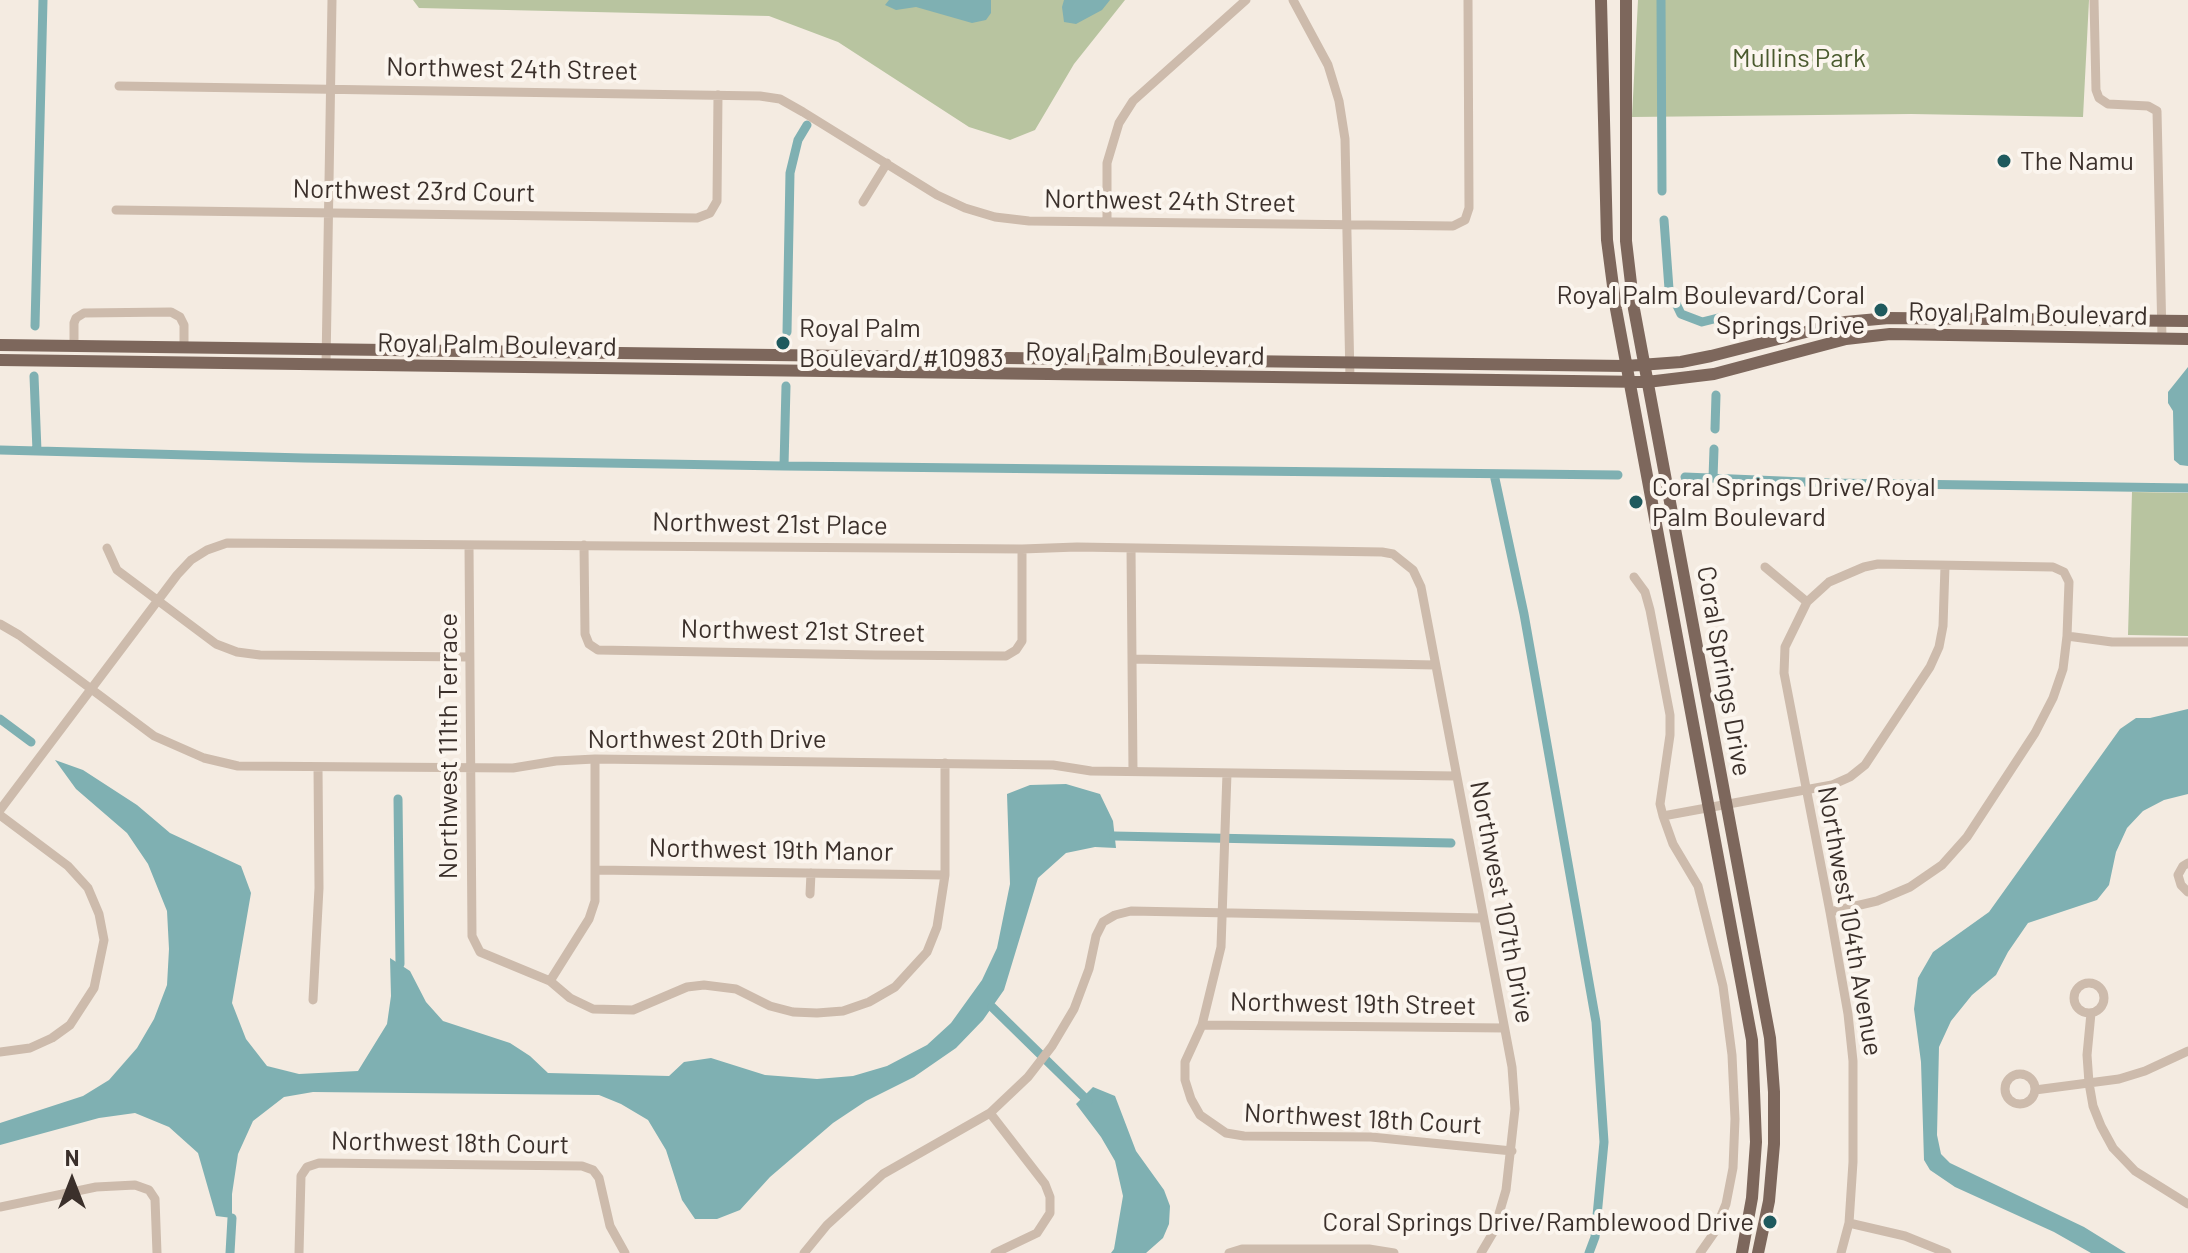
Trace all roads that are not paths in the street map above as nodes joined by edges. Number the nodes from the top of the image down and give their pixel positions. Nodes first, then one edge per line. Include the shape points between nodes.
1 (332, 0) edge
2 (1246, 0) edge
3 (1293, 0) edge
4 (1468, 0) edge
5 (1601, 0) edge
6 (1626, 0) edge
7 (2094, 0) edge
8 (119, 86) dead end
9 (331, 88) junction
10 (718, 95) junction
11 (887, 163) junction
12 (863, 202) dead end
13 (116, 210) dead end
14 (328, 212) junction
15 (1107, 221) junction
16 (1346, 225) junction
17 (2162, 321) junction
18 (2188, 321) edge
19 (2162, 338) junction
20 (2188, 339) edge
21 (0, 345) edge
22 (74, 345) junction
23 (184, 347) junction
24 (326, 348) junction
25 (0, 360) edge
26 (1350, 362) junction
27 (326, 365) junction
28 (1644, 365) junction
29 (1626, 366) junction
30 (1350, 379) junction
31 (1629, 382) junction
32 (1647, 382) junction
33 (584, 545) junction
34 (469, 546) junction
35 (107, 548) dead end
36 (1131, 548) junction
37 (1022, 549) junction
38 (1403, 561) joint
39 (1945, 566) junction
40 (1765, 567) dead end
41 (1634, 577) dead end
42 (158, 602) junction
43 (1807, 602) junction
44 (0, 624) edge
45 (2067, 636) junction
46 (2188, 642) edge
47 (469, 657) junction
48 (1132, 659) junction
49 (1435, 665) junction
50 (91, 689) junction
51 (595, 759) junction
52 (945, 763) junction
53 (318, 767) junction
54 (470, 767) junction
55 (1133, 771) junction
56 (1227, 773) junction
57 (1456, 776) junction
58 (1806, 790) junction
59 (1727, 805) junction
60 (1708, 808) junction
61 (0, 813) edge
62 (1663, 816) junction
63 (2188, 863) edge
64 (596, 870) junction
65 (811, 873) junction
66 (945, 875) junction
67 (2188, 892) edge
68 (810, 894) dead end
69 (1830, 912) junction
70 (1223, 913) junction
71 (1483, 918) junction
72 (550, 981) junction
73 (313, 1000) dead end
74 (2091, 1013) dead end
75 (1202, 1025) junction
76 (1504, 1028) junction
77 (2188, 1051) edge
78 (0, 1052) edge
79 (2089, 1083) junction
80 (2035, 1090) dead end
81 (990, 1113) junction
82 (1512, 1151) junction
83 (2188, 1204) edge
84 (0, 1207) edge
85 (1849, 1223) junction
86 (1230, 1252) edge
87 (157, 1253) edge
88 (299, 1253) edge
89 (625, 1253) edge
90 (804, 1253) edge
91 (995, 1253) edge
92 (1394, 1253) edge
93 (1481, 1253) edge
94 (1700, 1253) edge
95 (1742, 1253) edge
96 (1758, 1253) edge
97 (1841, 1253) edge
98 (1947, 1253) edge

1 - 9 street
2 - 15 street via 1133,101 1119,123 1107,163
3 - 16 street via 1328,65 1339,101
4 - 16 street, Northwest 24th Street via 1465,220 1453,226
5 - 29 main road, Coral Springs Drive via 1607,240
6 - 28 main road, Coral Springs Drive via 1626,241
7 - 17 street via 2099,98 2157,111
8 - 9 street, Northwest 24th Street
9 - 10 street, Northwest 24th Street
9 - 14 street
10 - 11 street, Northwest 24th Street via 780,99
10 - 14 street, Northwest 23rd Court via 717,201 710,213 697,218
11 - 12 street
11 - 15 street, Northwest 24th Street via 937,195 995,217
13 - 14 street, Northwest 23rd Court
14 - 24 street
15 - 16 street, Northwest 24th Street
16 - 26 street
17 - 18 main road, Royal Palm Boulevard
17 - 19 street
17 - 28 main road, Royal Palm Boulevard via 1889,318 1830,325 1711,356
19 - 20 main road, Royal Palm Boulevard
19 - 32 main road, Royal Palm Boulevard via 1890,334 1846,339 1714,374
21 - 22 main road, Royal Palm Boulevard
22 - 23 main road, Royal Palm Boulevard
22 - 23 street via 76,318 84,313 171,312 184,325
23 - 24 main road, Royal Palm Boulevard
24 - 26 main road, Royal Palm Boulevard
24 - 27 street
25 - 27 main road, Royal Palm Boulevard
26 - 29 main road, Royal Palm Boulevard
26 - 30 street
27 - 30 main road, Royal Palm Boulevard
28 - 29 main road, Royal Palm Boulevard
28 - 32 main road, Coral Springs Drive
29 - 31 main road, Coral Springs Drive
30 - 31 main road, Royal Palm Boulevard
31 - 32 main road, Royal Palm Boulevard
31 - 60 main road, Coral Springs Drive
32 - 59 main road, Coral Springs Drive
33 - 34 street, Northwest 21st Place
33 - 37 street, Northwest 21st Place
33 - 37 street, Northwest 21st Street via 585,634 598,650 875,655 1006,656 1016,650 1022,641
34 - 42 street, Northwest 21st Place via 227,543 191,560
34 - 47 street, Northwest 111th Terrace
35 - 42 street via 117,570
36 - 37 street, Northwest 21st Place
36 - 38 street, Northwest 21st Place via 1382,552
36 - 48 street
38 - 49 street, Northwest 107th Drive via 1421,587
39 - 43 street via 1864,567 1829,582
39 - 45 street via 2053,567 2064,572 2069,582
39 - 58 street via 1943,626 1930,667 1865,765 1832,785
40 - 43 street
41 - 62 street via 1650,610 1670,715
42 - 47 street via 216,644 237,652
42 - 50 street, Northwest 21st Place
43 - 58 street, Northwest 104th Avenue via 1785,647 1784,673
44 - 50 street, Northwest 20th Drive
45 - 46 street
45 - 69 street via 2053,698 1967,837 1942,865 1910,887
47 - 54 street, Northwest 111th Terrace
48 - 49 street
48 - 55 street
49 - 57 street, Northwest 107th Drive
50 - 53 street, Northwest 20th Drive via 154,736 204,758 238,766
50 - 61 street, Northwest 21st Place
51 - 52 street, Northwest 20th Drive
51 - 54 street, Northwest 20th Drive
51 - 64 street
52 - 55 street, Northwest 20th Drive
52 - 66 street
53 - 54 street, Northwest 20th Drive
53 - 73 street
54 - 72 street, Northwest 111th Terrace via 475,945 480,952
55 - 56 street, Northwest 20th Drive
56 - 57 street, Northwest 20th Drive
56 - 70 street
57 - 71 street, Northwest 107th Drive
58 - 59 street
58 - 69 street, Northwest 104th Avenue
59 - 60 street
59 - 96 main road, Coral Springs Drive via 1770,1038 1774,1092 1769,1201
60 - 62 street
60 - 95 main road, Coral Springs Drive via 1754,1066 1756,1142
61 - 78 street via 88,888 104,940 94,988 70,1025 30,1048
62 - 94 street via 1698,886 1723,986 1732,1055 1733,1168 1726,1204
63 - 67 street via 2178,875
64 - 65 street, Northwest 19th Manor
64 - 72 street via 589,919
65 - 66 street, Northwest 19th Manor
65 - 68 street
66 - 72 street via 937,927 927,952 895,987 843,1011 793,1012 736,989 704,985 633,1010 593,1009
69 - 85 street, Northwest 104th Avenue via 1853,1061
70 - 71 street
70 - 75 street via 1221,947
70 - 81 street via 1131,911 1103,922 1074,1009 1028,1077
71 - 76 street, Northwest 107th Drive
74 - 79 street
75 - 76 street, Northwest 19th Street
75 - 82 street, Northwest 18th Court via 1185,1062 1185,1080 1200,1115 1226,1133 1371,1137
76 - 82 street, Northwest 107th Drive via 1515,1109
77 - 79 street via 2145,1071
79 - 80 street
79 - 83 street via 2093,1106 2113,1148 2135,1171
81 - 90 street via 883,1174
81 - 91 street via 1050,1197 1050,1213 1037,1233
82 - 93 street, Northwest 107th Drive via 1494,1231
84 - 87 street via 96,1187 135,1185 155,1199
85 - 97 street, Northwest 104th Avenue
85 - 98 street
86 - 92 street
88 - 89 street, Northwest 18th Court via 301,1176 319,1163 582,1166 599,1178 610,1226

